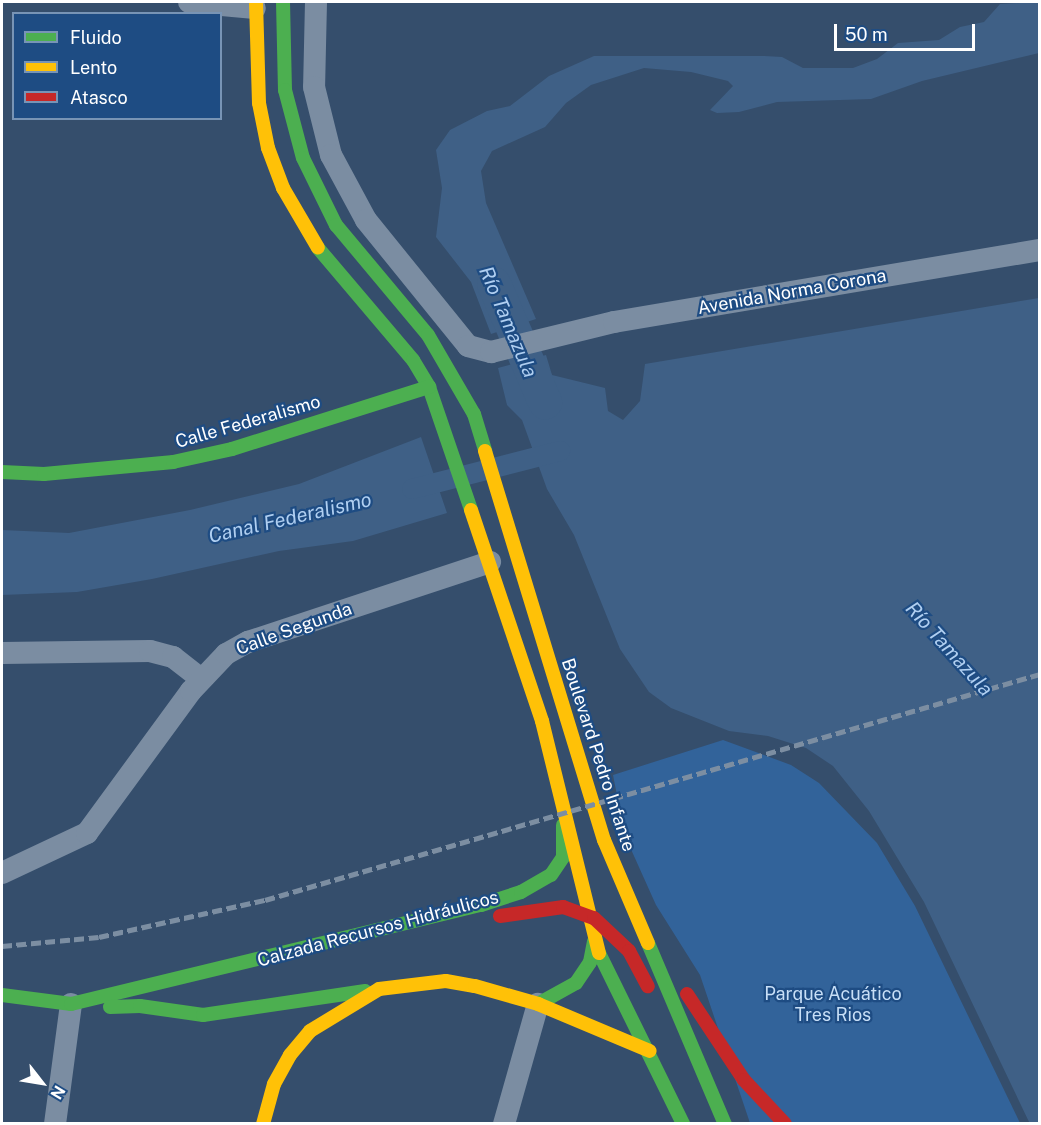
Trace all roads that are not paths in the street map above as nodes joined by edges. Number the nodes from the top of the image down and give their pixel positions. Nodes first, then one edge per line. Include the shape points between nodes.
1 (189, 2) edge
2 (282, 2) edge
3 (316, 2) edge
4 (256, 5) edge
5 (1040, 250) edge
6 (429, 387) junction
7 (2, 472) edge
8 (490, 562) junction
9 (2, 652) edge
10 (201, 679) junction
11 (542, 720) junction
12 (2, 873) edge
13 (485, 921) dead end
14 (646, 936) junction
15 (594, 941) junction
16 (379, 989) junction
17 (2, 995) edge
18 (185, 996) dead end
19 (653, 997) dead end
20 (71, 1004) junction
21 (538, 1004) junction
22 (140, 1006) junction
23 (266, 1008) junction
24 (280, 1017) dead end
25 (288, 1031) dead end
26 (650, 1051) junction
27 (290, 1055) junction
28 (55, 1124) edge
29 (263, 1124) edge
30 (504, 1124) edge
31 (682, 1124) edge
32 (725, 1124) edge
33 (785, 1124) edge

1 - 4 street
2 - 14 main road, Boulevard Pedro Infante via 285,90 315,189 336,225 428,335 477,421 575,755 604,840
3 - 5 street, Avenida Norma Corona via 314,87 321,125 348,189 366,220 468,346 491,352 545,337
4 - 6 main road via 259,104 268,148 283,188 302,226 334,271 413,360
6 - 7 main road, Calle Federalismo via 232,449 173,462 45,474
6 - 8 main road
8 - 10 street, Calle Segunda via 248,642 226,654
8 - 11 main road
9 - 10 street via 150,651 173,657
10 - 12 street, Calle Segunda via 87,834
11 - 15 main road
11 - 20 main road, Calzada Recursos Hidráulicos via 564,846 563,858 551,875 521,892 481,905 316,948
13 - 19 main road, Calzada Recursos Hidráulicos via 520,911 563,907 594,918 619,938
14 - 32 main road, Boulevard Pedro Infante
14 - 33 main road via 744,1080
15 - 21 main road via 590,962 576,983
15 - 26 main road via 614,988
16 - 21 main road via 446,981
16 - 23 main road
16 - 27 main road via 310,1032
17 - 20 main road, Calzada Recursos Hidráulicos
18 - 22 main road
20 - 22 main road, Calzada Recursos Hidráulicos
20 - 28 street
21 - 26 main road
21 - 30 street
22 - 23 main road via 185,1015
23 - 24 main road
25 - 27 main road
26 - 31 main road
27 - 29 main road via 274,1084

